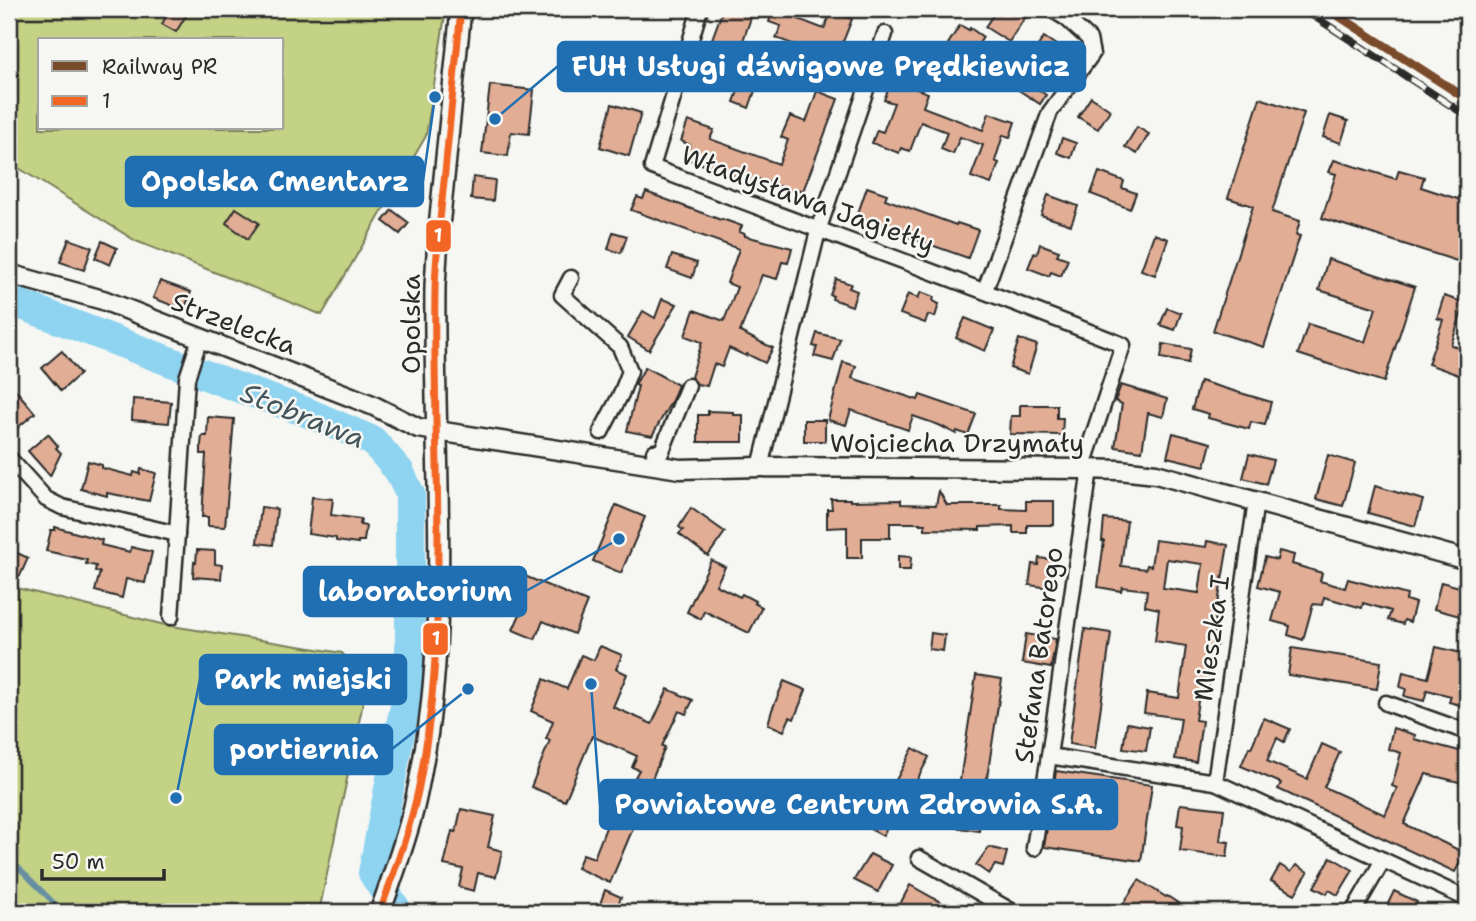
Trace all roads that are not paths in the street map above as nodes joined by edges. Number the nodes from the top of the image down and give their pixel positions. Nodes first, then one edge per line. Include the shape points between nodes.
1 (461, 9) edge
2 (700, 9) edge
3 (1051, 9) edge
4 (885, 34) dead end
5 (818, 231) junction
6 (9, 274) edge
7 (571, 278) dead end
8 (985, 290) junction
9 (200, 338) junction
10 (688, 386) dead end
11 (437, 431) junction
12 (601, 432) dead end
13 (654, 452) dead end
14 (9, 458) edge
15 (760, 467) junction
16 (1086, 469) junction
17 (1256, 501) junction
18 (177, 534) junction
19 (1467, 560) edge
20 (171, 617) dead end
21 (1386, 703) dead end
22 (1467, 732) edge
23 (1049, 756) junction
24 (1215, 782) junction
25 (1034, 848) dead end
26 (919, 858) dead end
27 (1383, 860) junction
28 (1467, 899) edge
29 (380, 912) edge
30 (1013, 912) edge
31 (1353, 912) edge

1 - 11 main road, Opolska via 437,245
2 - 5 street, Władysława Jagiełły via 652,167
3 - 8 street via 1088,39 1092,54 1051,112
4 - 5 street
5 - 8 street, Władysława Jagiełły
5 - 15 street
6 - 9 street, Strzelecka via 103,300
7 - 12 street via 562,295 620,347 630,371
8 - 16 street, Władysława Jagiełły via 1123,345
9 - 11 street, Strzelecka via 372,405 418,428
9 - 18 street via 187,378
10 - 13 street via 660,453
11 - 15 street, Wojciecha Drzymały via 680,469
11 - 29 main road, Opolska via 439,581 432,704 414,810
14 - 18 street via 46,499 62,507
15 - 16 street, Wojciecha Drzymały
16 - 17 street, Wojciecha Drzymały via 1156,474
16 - 23 street, Stefana Batorego
17 - 19 street, Wojciecha Drzymały
17 - 24 street, Mieszka I
18 - 20 street
21 - 22 street
23 - 24 street
23 - 25 street, Stefana Batorego
24 - 27 street
26 - 30 street
27 - 28 street
27 - 31 street

